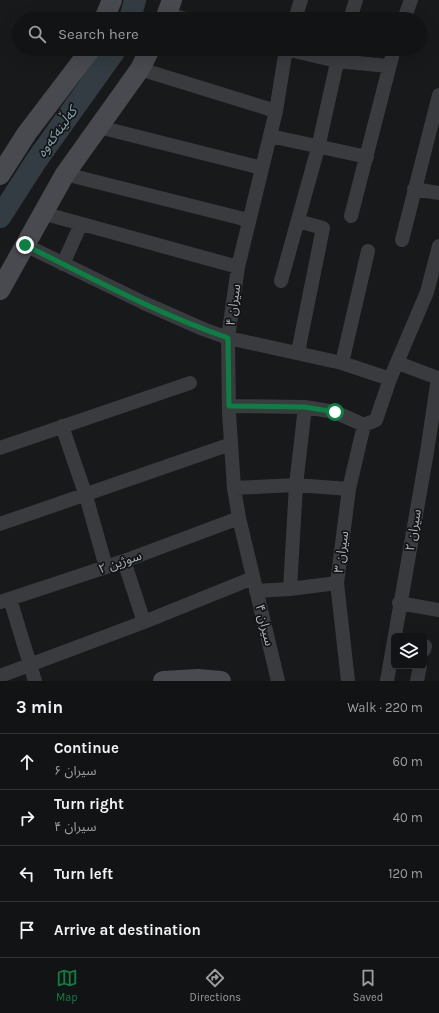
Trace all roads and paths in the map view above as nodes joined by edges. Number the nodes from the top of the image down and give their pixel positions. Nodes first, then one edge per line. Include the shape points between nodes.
1 (112, 0) edge
2 (301, 0) edge
3 (356, 0) edge
4 (411, 0) edge
5 (107, 12) edge
6 (297, 12) edge
7 (352, 12) edge
8 (407, 12) edge
9 (86, 56) edge
10 (147, 56) edge
11 (285, 56) edge
12 (339, 56) edge
13 (343, 56) edge
14 (392, 56) edge
15 (388, 66) junction
16 (140, 70) junction
17 (439, 95) edge
18 (276, 111) junction
19 (99, 127) junction
20 (270, 136) junction
21 (318, 148) junction
22 (367, 157) junction
23 (262, 168) junction
24 (65, 174) junction
25 (0, 175) edge
26 (414, 188) junction
27 (439, 193) edge
28 (42, 213) junction
29 (351, 216) dead end
30 (248, 220) junction
31 (298, 221) junction
32 (81, 224) junction
33 (402, 240) dead end
34 (25, 245) junction
35 (439, 246) edge
36 (368, 251) dead end
37 (63, 264) junction
38 (238, 267) junction
39 (281, 281) dead end
40 (0, 290) edge
41 (228, 338) junction
42 (298, 352) junction
43 (342, 363) junction
44 (398, 363) junction
45 (438, 378) edge
46 (390, 379) junction
47 (190, 383) dead end
48 (229, 406) junction
49 (305, 407) junction
50 (364, 424) junction
51 (62, 426) junction
52 (231, 444) junction
53 (0, 448) edge
54 (296, 485) junction
55 (234, 488) junction
56 (349, 489) junction
57 (86, 496) junction
58 (239, 518) junction
59 (0, 524) edge
60 (124, 561) junction
61 (106, 567) junction
62 (337, 583) junction
63 (255, 584) junction
64 (290, 589) junction
65 (5, 601) edge
66 (399, 603) junction
67 (439, 610) edge
68 (144, 622) junction
69 (31, 665) junction
70 (419, 669) edge
71 (0, 676) edge
72 (35, 681) edge
73 (163, 681) edge
74 (221, 681) edge
75 (278, 681) edge
76 (348, 681) edge
77 (387, 681) edge
78 (417, 681) edge

1 - 5 main road
2 - 6 street
3 - 7 street
4 - 8 street
9 - 25 main road via 27,133
10 - 16 main road
11 - 18 street, سیران ۴
12 - 21 street
13 - 15 street
14 - 15 street
15 - 22 street
16 - 18 street
16 - 19 main road
17 - 26 street
18 - 20 street, سیران ۴
19 - 23 street
19 - 24 main road
20 - 21 street
20 - 23 street, سیران ۴
21 - 22 street
21 - 31 street
22 - 29 street
23 - 30 street, سیران ۴
24 - 28 main road
24 - 30 street
26 - 27 street
26 - 33 street
28 - 32 street
28 - 34 main road
30 - 38 street, سیران ۴
31 - 39 street
31 - 42 street via 322,228
32 - 37 street
32 - 38 street
34 - 37 street
34 - 40 main road
35 - 44 street via 426,292
36 - 43 street
37 - 41 street via 144,303
38 - 41 street, سیران ۴
41 - 42 street
41 - 48 street, سیران ۴
42 - 43 street
43 - 46 street
44 - 45 street
44 - 46 street
45 - 66 street, سیران ۲
46 - 50 street via 376,420
47 - 51 street
48 - 49 street
48 - 52 street, سیران ۴
49 - 50 street via 335,412
49 - 54 street
50 - 56 street, سیران ۳
51 - 53 street
51 - 57 street
52 - 55 street, سیران ۴
52 - 57 street
54 - 55 street
54 - 56 street
54 - 64 street
55 - 58 street, سیران ۴
56 - 62 street, سیران ۳
57 - 59 street
57 - 61 street
58 - 60 street, سوژین ۲
58 - 63 street, سیران ۴
60 - 61 street, سوژین ۲
60 - 68 street
61 - 65 street, سوژین ۲
62 - 64 street
62 - 76 street, سیران ۳
63 - 64 street
63 - 68 street
63 - 75 street, سیران ۴
65 - 69 street
66 - 67 street
66 - 77 street, سیران ۲
68 - 69 street
69 - 71 street
69 - 72 street
70 - 78 street
73 - 74 main road

